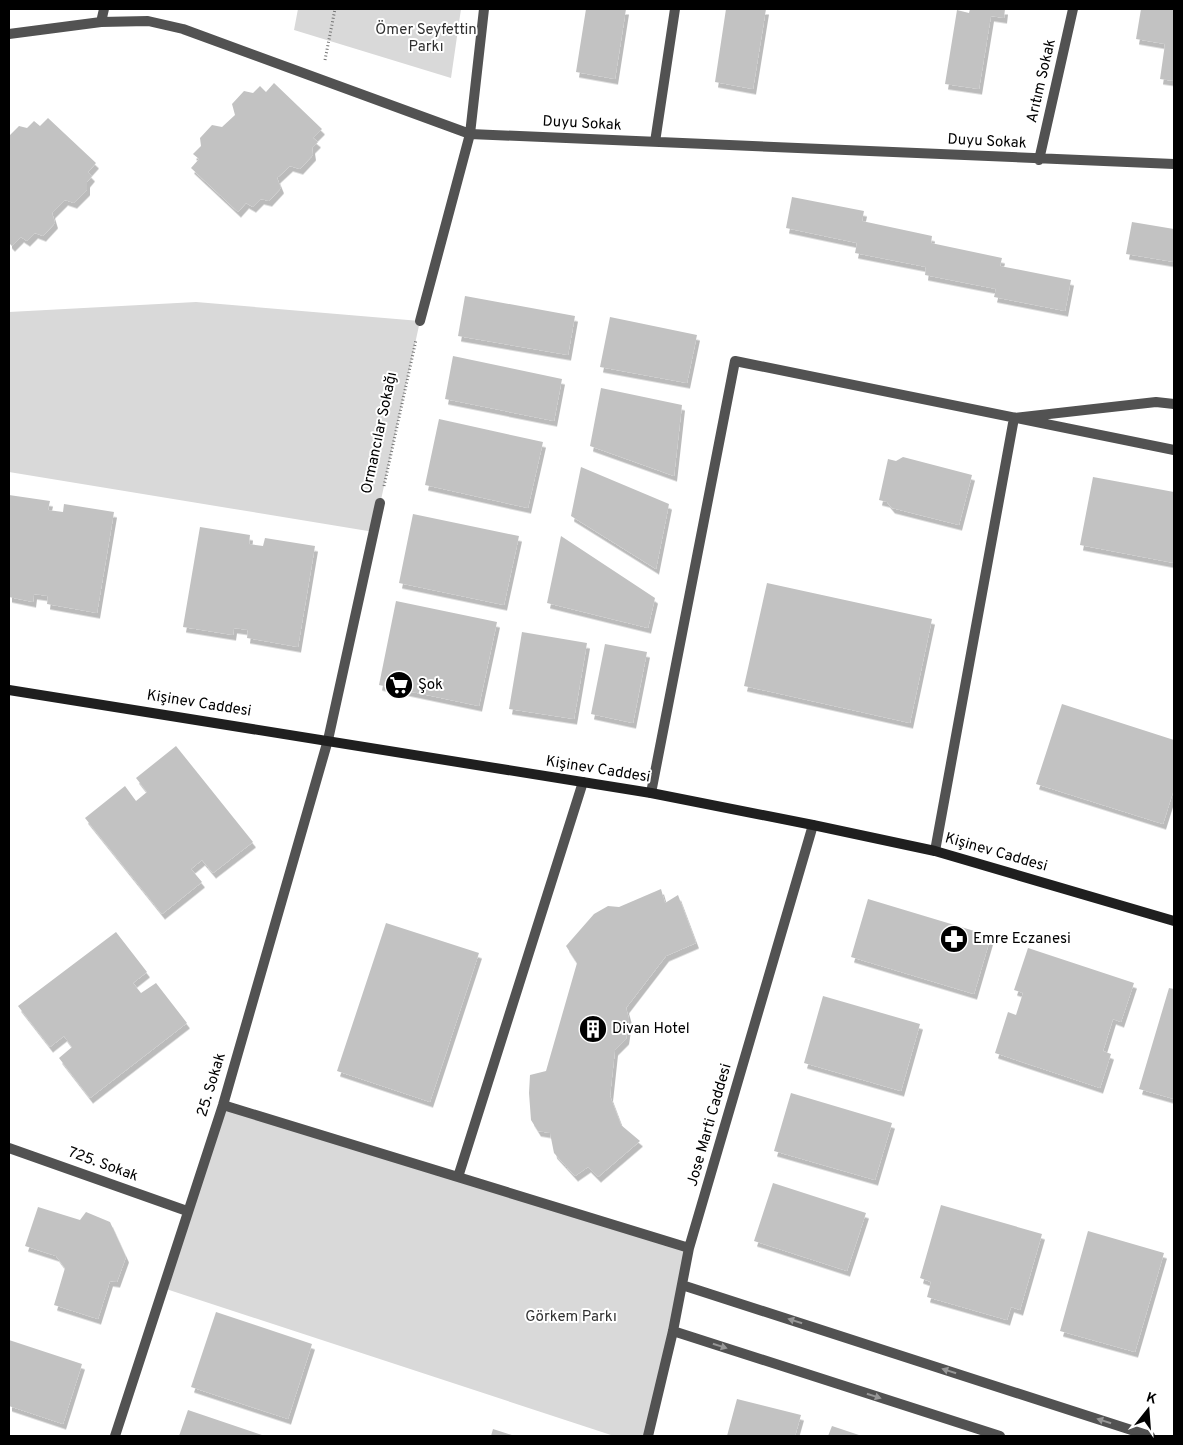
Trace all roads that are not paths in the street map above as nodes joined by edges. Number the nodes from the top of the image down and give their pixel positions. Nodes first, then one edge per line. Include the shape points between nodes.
1 (104, 9) edge
2 (484, 9) edge
3 (675, 9) edge
4 (1073, 9) edge
5 (102, 22) junction
6 (9, 34) edge
7 (470, 134) junction
8 (654, 142) junction
9 (1039, 160) junction
10 (1174, 164) edge
11 (420, 321) road end
12 (1174, 404) edge
13 (1014, 418) junction
14 (1174, 450) edge
15 (380, 503) road end
16 (9, 690) edge
17 (328, 740) junction
18 (582, 782) junction
19 (651, 793) junction
20 (813, 825) junction
21 (935, 851) junction
22 (1174, 921) edge
23 (222, 1105) junction
24 (9, 1148) edge
25 (458, 1177) junction
26 (187, 1211) junction
27 (690, 1248) junction
28 (682, 1284) junction
29 (673, 1331) junction
30 (115, 1436) edge
31 (648, 1436) edge
32 (1000, 1436) edge
33 (1150, 1436) edge

1 - 5 street
2 - 7 street
3 - 8 street
4 - 9 street, Arıtım Sokak
5 - 6 street, Duyu Sokak
5 - 7 street, Duyu Sokak via 148,21 182,29
7 - 8 street, Duyu Sokak
7 - 11 street
8 - 9 street, Duyu Sokak
9 - 10 street, Duyu Sokak
12 - 13 street via 1156,402
13 - 14 street
13 - 19 street via 735,361
13 - 21 street
15 - 17 street, Ormancılar Sokağı
16 - 17 street, Kişinev Caddesi
17 - 18 street, Kişinev Caddesi
17 - 23 street, 25. Sokak
18 - 19 street, Kişinev Caddesi
18 - 25 street
19 - 20 street, Kişinev Caddesi
20 - 21 street, Kişinev Caddesi
20 - 27 street, Jose Marti Caddesi
21 - 22 street, Kişinev Caddesi
23 - 25 street
23 - 26 street, 25. Sokak
24 - 26 street, 725. Sokak
25 - 27 street
26 - 30 street, 25. Sokak
27 - 28 street, Jose Marti Caddesi
28 - 29 street, Jose Marti Caddesi
33 -> 28 street
29 - 31 street, Jose Marti Caddesi
29 -> 32 street

